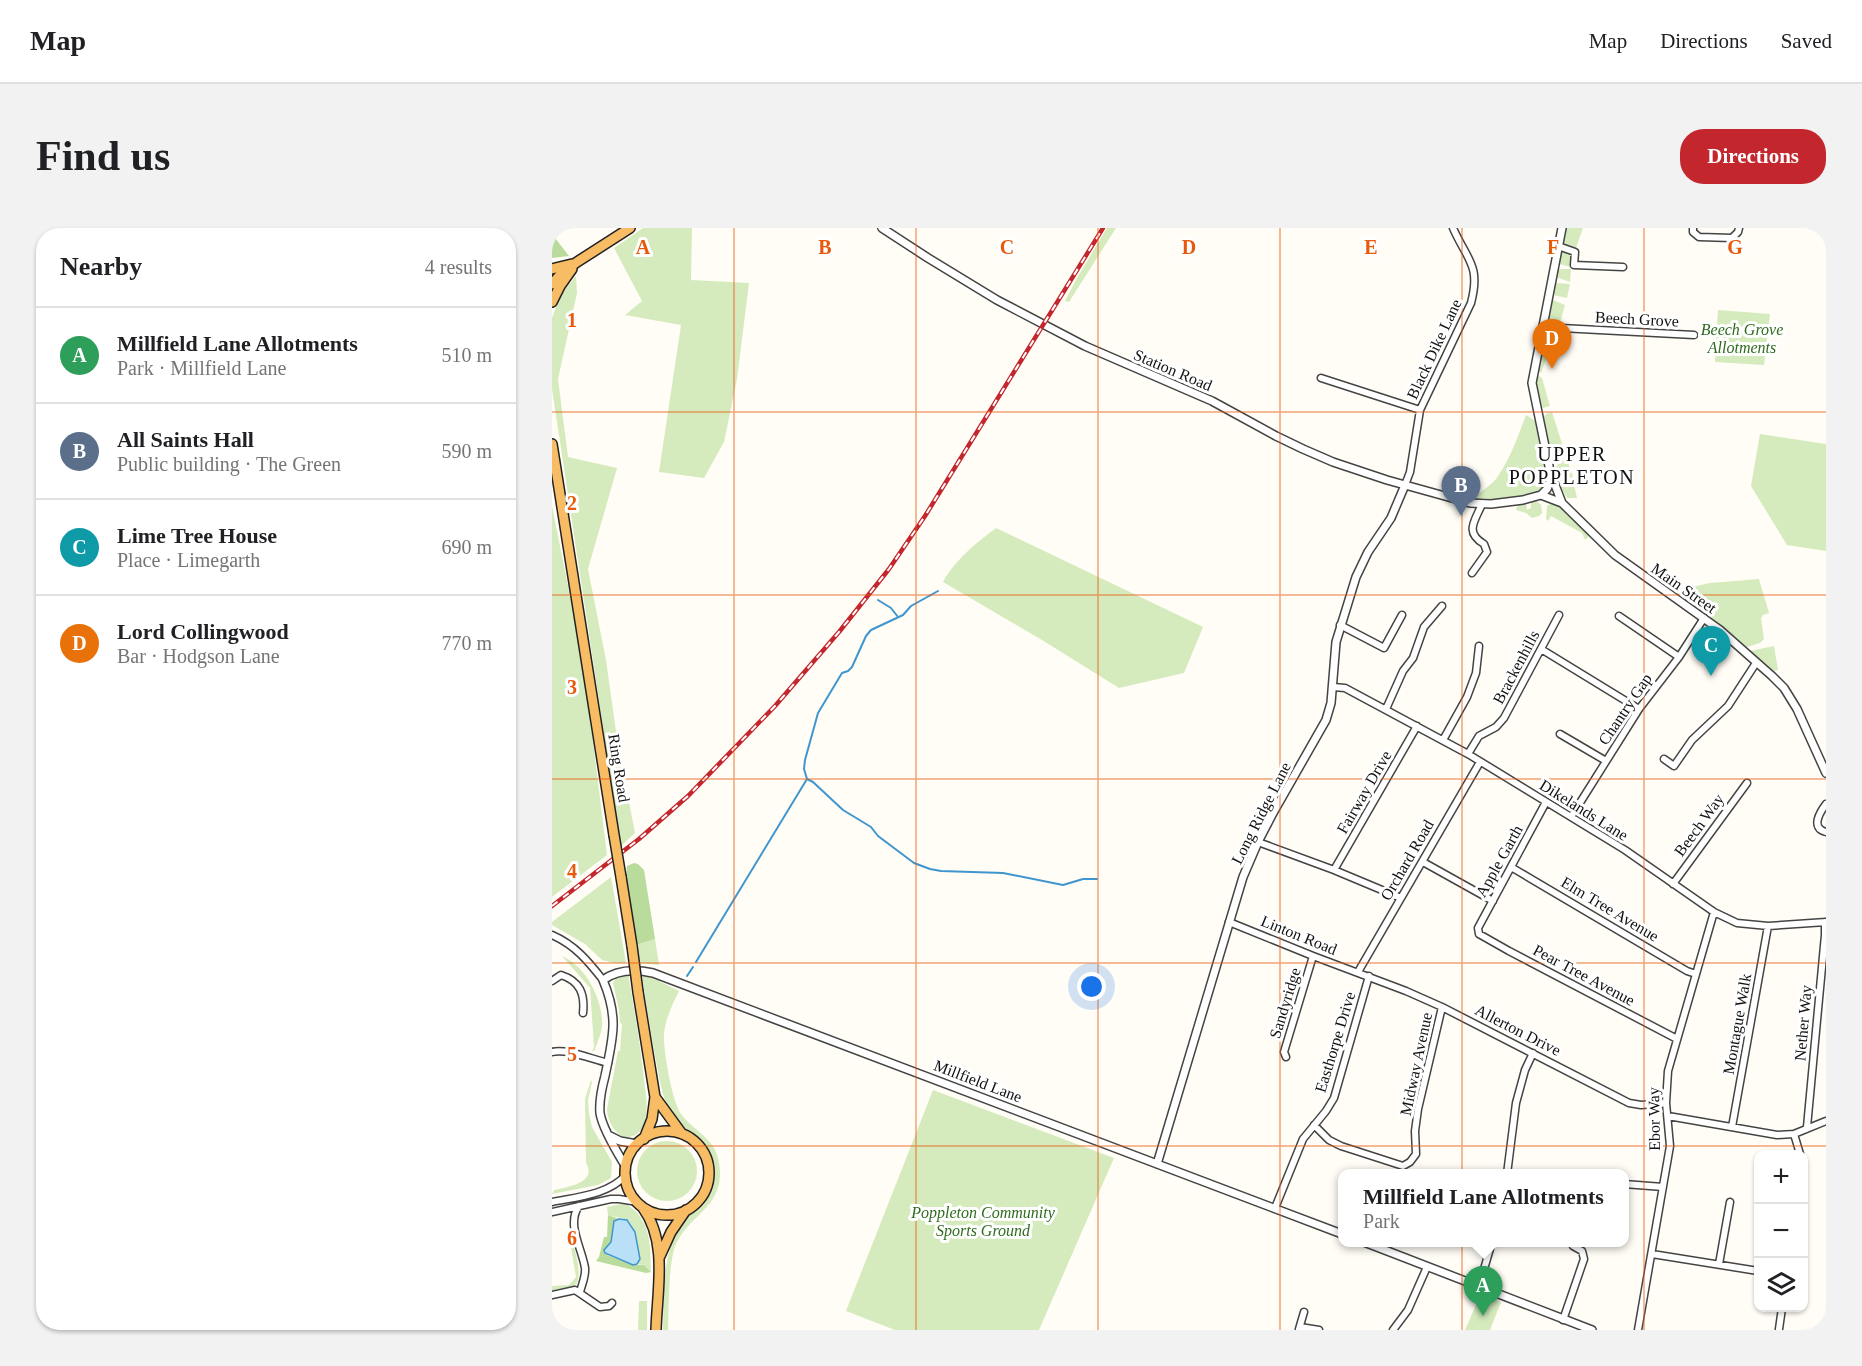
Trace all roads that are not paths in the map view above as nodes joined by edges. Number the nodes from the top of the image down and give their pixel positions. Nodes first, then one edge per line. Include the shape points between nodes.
1 (630, 228) edge
2 (882, 228) edge
3 (1454, 228) edge
4 (1562, 228) edge
5 (1693, 228) edge
6 (1739, 228) edge
7 (1558, 246) junction
8 (577, 262) junction
9 (1623, 267) dead end
10 (552, 269) edge
11 (552, 284) edge
12 (552, 302) edge
13 (1542, 327) junction
14 (1694, 335) dead end
15 (1321, 378) dead end
16 (1420, 410) junction
17 (552, 444) edge
18 (1551, 474) junction
19 (1406, 485) junction
20 (1541, 495) junction
21 (1562, 503) junction
22 (1482, 504) junction
23 (1473, 573) dead end
24 (1442, 606) dead end
25 (1402, 615) dead end
26 (1559, 615) dead end
27 (1619, 616) dead end
28 (1704, 618) junction
29 (1340, 625) junction
30 (1479, 646) dead end
31 (1541, 649) junction
32 (1679, 657) junction
33 (1756, 663) junction
34 (1333, 687) junction
35 (1386, 709) junction
36 (1640, 709) junction
37 (1417, 726) junction
38 (1560, 734) dead end
39 (1443, 740) junction
40 (1468, 754) junction
41 (1664, 759) dead end
42 (1480, 762) junction
43 (1606, 762) junction
44 (1826, 774) edge
45 (1746, 783) dead end
46 (1546, 802) junction
47 (1826, 804) edge
48 (1571, 817) junction
49 (1826, 832) edge
50 (1258, 842) junction
51 (1423, 862) junction
52 (1511, 867) junction
53 (1334, 870) junction
54 (1673, 884) junction
55 (1401, 898) junction
56 (1493, 901) junction
57 (1714, 912) junction
58 (1229, 922) junction
59 (1826, 922) edge
60 (1768, 926) junction
61 (1479, 933) joint
62 (552, 935) edge
63 (1313, 956) junction
64 (1358, 972) junction
65 (1696, 974) junction
66 (1369, 976) junction
67 (603, 980) junction
68 (552, 981) edge
69 (1443, 1007) junction
70 (583, 1013) dead end
71 (1677, 1039) junction
72 (552, 1052) edge
73 (1533, 1053) junction
74 (1286, 1057) dead end
75 (608, 1063) junction
76 (655, 1097) junction
77 (1666, 1103) junction
78 (1668, 1116) junction
79 (1826, 1121) edge
80 (1314, 1125) junction
81 (1732, 1127) junction
82 (1807, 1128) junction
83 (682, 1134) junction
84 (1794, 1134) junction
85 (610, 1136) junction
86 (640, 1142) junction
87 (1799, 1150) edge
88 (1157, 1164) junction
89 (1508, 1169) edge
90 (626, 1171) junction
91 (1629, 1184) edge
92 (1663, 1187) junction
93 (552, 1202) edge
94 (1730, 1202) dead end
95 (640, 1204) junction
96 (579, 1206) junction
97 (1275, 1208) junction
98 (686, 1210) junction
99 (552, 1212) edge
100 (1338, 1232) edge
101 (1377, 1247) edge
102 (1490, 1247) edge
103 (1575, 1247) edge
104 (1652, 1254) junction
105 (659, 1258) junction
106 (1719, 1264) junction
107 (1427, 1267) junction
108 (1754, 1270) edge
109 (1479, 1286) junction
110 (580, 1292) junction
111 (552, 1295) edge
112 (612, 1303) dead end
113 (1304, 1312) dead end
114 (1781, 1312) edge
115 (1563, 1320) junction
116 (1299, 1328) edge
117 (1779, 1329) edge
118 (656, 1330) edge
119 (1319, 1330) edge
120 (1393, 1330) edge
121 (1592, 1330) edge
122 (1638, 1330) edge

1 - 8 highway
2 - 19 street, Station Road via 981,291 1085,346 1212,401 1333,462
3 - 16 street, Black Dike Lane via 1473,264 1475,287
4 - 7 street
5 - 6 street via 1699,237 1732,238
7 - 9 street via 1575,252 1574,266
7 - 13 street
8 - 10 highway
8 - 11 highway
8 - 12 highway
13 - 14 street, Beech Grove
13 - 18 street via 1532,383
15 - 16 street
16 - 19 street, Black Dike Lane
17 - 76 highway, Ring Road, bridge
18 - 20 street
18 - 21 street
19 - 22 street, Station Road
19 - 29 street, Long Ridge Lane via 1356,577
20 - 21 street
20 - 22 street, Station Road
21 - 28 street, Main Street via 1615,555
22 - 23 street via 1472,533 1485,544 1487,552
24 - 35 street via 1424,627 1413,658
25 - 29 street via 1384,648
26 - 31 street, Brackenhills
27 - 32 street
28 - 32 street, Chantry Gap
28 - 33 street, Main Street
29 - 34 street, Long Ridge Lane
30 - 39 street via 1476,673 1467,697
31 - 36 street
31 - 40 street, Brackenhills via 1504,718 1479,736
32 - 36 street, Chantry Gap
33 - 41 street via 1728,706 1692,740 1674,766
33 - 44 street, Main Street via 1784,688
34 - 35 street, Dikelands Lane via 1345,688
34 - 50 street, Long Ridge Lane via 1326,720
35 - 37 street, Dikelands Lane
36 - 43 street, Chantry Gap
37 - 39 street, Dikelands Lane
37 - 53 street, Fairway Drive
38 - 43 street
39 - 40 street, Dikelands Lane
40 - 42 street, Dikelands Lane
42 - 46 street, Dikelands Lane
42 - 51 street, Orchard Road
43 - 48 street, Chantry Gap
45 - 54 street, Beech Way
46 - 48 street, Dikelands Lane
46 - 52 street, Apple Garth
47 - 49 street via 1817,819 1818,827
48 - 54 street, Dikelands Lane
50 - 53 street
50 - 58 street, Long Ridge Lane
51 - 55 street, Orchard Road
51 - 56 street
52 - 56 street, Apple Garth
52 - 65 street, Elm Tree Avenue
53 - 55 street
54 - 57 street, Dikelands Lane
55 - 64 street, Orchard Road
56 - 61 street, Apple Garth
57 - 60 street, Dikelands Lane via 1737,923
57 - 65 street, Ebor Way
58 - 63 street, Linton Road
58 - 88 street, Long Ridge Lane
59 - 60 street, Dikelands Lane
59 - 82 street, Nether Way
60 - 81 street, Montague Walk
61 - 71 street, Pear Tree Avenue
62 - 67 street via 572,946
63 - 64 street, Linton Road
63 - 74 street, Sandyridge via 1284,1052
64 - 66 street, Allerton Drive
65 - 71 street, Ebor Way
66 - 69 street, Allerton Drive
66 - 80 street, Easthorpe Drive via 1334,1098
67 - 75 street via 614,1014
67 - 88 street, Millfield Lane via 624,970 653,973
68 - 70 street via 561,975 576,982 582,992
69 - 73 street, Allerton Drive
69 - 80 street, Midway Avenue via 1418,1109 1416,1154 1410,1162 1403,1166 1341,1146
71 - 77 street, Ebor Way via 1668,1071
72 - 75 street via 565,1050
73 - 77 street, Allerton Drive via 1629,1103
73 - 89 street via 1516,1103
75 - 85 street via 600,1113
76 - 83 highway, Ring Road
76 - 86 highway, Ring Road via 652,1119
77 - 78 street, Ebor Way
78 - 81 street
78 - 92 street, Ebor Way via 1670,1146
79 - 82 street
80 - 97 street, Easthorpe Drive via 1303,1139
81 - 84 street
82 - 84 street
83 - 86 highway via 658,1132
83 - 98 highway via 702,1150 709,1175 700,1199
84 - 87 street
85 - 86 street
85 - 90 street
86 - 90 highway via 630,1155
88 - 97 street, Millfield Lane
90 - 93 street via 621,1180 607,1189
90 - 95 highway via 627,1185
91 - 92 street
92 - 104 street, Ebor Way
94 - 106 street
95 - 96 street via 619,1199
95 - 98 highway via 663,1214
95 - 105 highway via 653,1228
96 - 99 street
96 - 110 street via 573,1218 585,1267
97 - 100 street, Millfield Lane
98 - 105 highway
101 - 107 street
102 - 109 street
103 - 115 street via 1584,1258
104 - 106 street
104 - 122 street, Ebor Way
105 - 118 highway
106 - 108 street
107 - 109 street
107 - 120 street via 1408,1310
109 - 115 street
110 - 111 street
110 - 112 street via 600,1307
113 - 116 street
114 - 117 street
115 - 121 street
116 - 119 street

